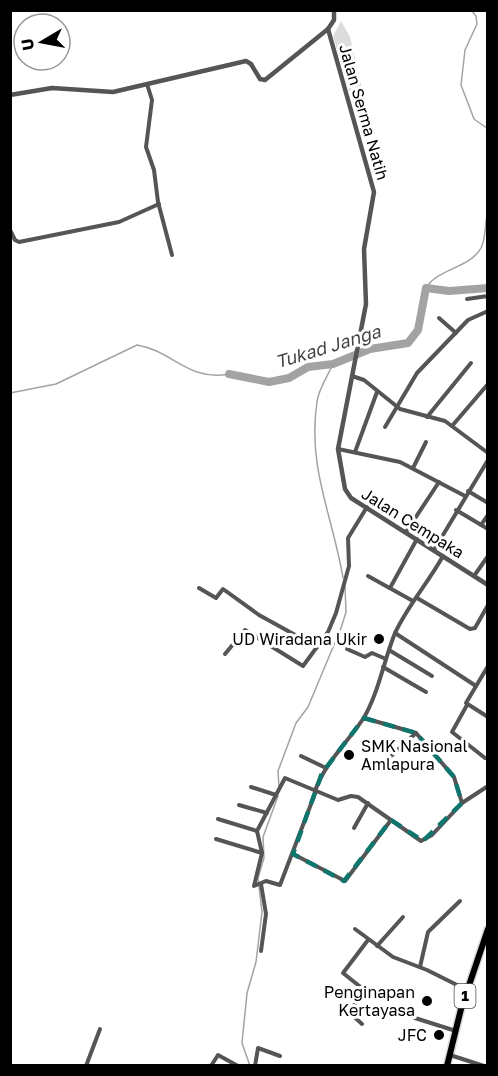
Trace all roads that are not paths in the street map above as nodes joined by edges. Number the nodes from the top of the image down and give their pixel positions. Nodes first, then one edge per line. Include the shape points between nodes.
1 (334, 10) edge
2 (328, 29) junction
3 (147, 84) junction
4 (10, 95) edge
5 (159, 204) junction
6 (10, 230) edge
7 (172, 255) dead end
8 (488, 296) edge
9 (467, 299) dead end
10 (488, 311) edge
11 (440, 318) dead end
12 (360, 328) joint
13 (456, 333) junction
14 (471, 363) dead end
15 (352, 376) junction
16 (488, 384) edge
17 (377, 392) junction
18 (396, 407) junction
19 (427, 417) junction
20 (452, 426) junction
21 (385, 427) dead end
22 (426, 442) dead end
23 (338, 449) junction
24 (355, 452) junction
25 (488, 453) edge
26 (488, 460) edge
27 (413, 468) junction
28 (481, 471) junction
29 (488, 476) edge
30 (439, 482) junction
31 (468, 490) junction
32 (465, 496) junction
33 (488, 502) edge
34 (367, 506) junction
35 (456, 510) junction
36 (488, 515) edge
37 (481, 525) junction
38 (488, 529) edge
39 (406, 532) junction
40 (417, 539) junction
41 (434, 550) junction
42 (444, 555) junction
43 (488, 556) edge
44 (368, 576) dead end
45 (474, 576) junction
46 (488, 585) edge
47 (199, 588) dead end
48 (390, 588) junction
49 (415, 600) junction
50 (488, 605) edge
51 (395, 633) junction
52 (317, 647) junction
53 (347, 649) dead end
54 (389, 650) junction
55 (225, 654) dead end
56 (386, 659) junction
57 (488, 666) edge
58 (383, 667) junction
59 (432, 676) dead end
60 (476, 686) junction
61 (426, 692) dead end
62 (467, 705) junction
63 (488, 717) edge
64 (364, 718) junction
65 (416, 733) junction
66 (302, 756) dead end
67 (485, 758) dead end
68 (379, 767) dead end
69 (326, 768) junction
70 (488, 786) edge
71 (251, 787) dead end
72 (316, 791) junction
73 (276, 795) junction
74 (368, 803) junction
75 (462, 803) junction
76 (239, 805) dead end
77 (267, 813) junction
78 (218, 819) dead end
79 (391, 820) junction
80 (354, 828) dead end
81 (257, 831) junction
82 (216, 839) dead end
83 (262, 853) junction
84 (293, 854) junction
85 (259, 885) junction
86 (460, 901) dead end
87 (403, 916) dead end
88 (355, 929) dead end
89 (488, 929) edge
90 (368, 939) junction
91 (377, 946) junction
92 (261, 951) dead end
93 (420, 966) junction
94 (467, 990) junction
95 (415, 1018) dead end
96 (362, 1024) dead end
97 (100, 1029) dead end
98 (456, 1031) junction
99 (450, 1055) junction
100 (280, 1056) dead end
101 (86, 1065) edge
102 (211, 1065) edge
103 (238, 1065) edge
104 (255, 1065) edge
105 (447, 1065) edge
106 (484, 1065) edge

1 - 2 street, Jalan Serma Natih via 334,20
2 - 3 street via 267,80 260,79 246,61
2 - 12 street, Jalan Serma Natih via 374,192 364,249 367,293
3 - 4 street via 112,92 52,88
3 - 5 street via 152,100 146,147
5 - 6 street via 119,222 19,242
5 - 7 street
8 - 9 street
10 - 13 street via 472,317
11 - 13 street
12 - 15 street, Jalan Cempaka
13 - 18 street via 417,373
14 - 19 street
15 - 17 street via 364,380
15 - 23 street, Jalan Cempaka
16 - 20 street
17 - 18 street
17 - 24 street
18 - 19 street
18 - 21 street
19 - 20 street
20 - 25 street
22 - 27 street
23 - 24 street
23 - 34 street, Jalan Cempaka via 346,492
24 - 27 street
26 - 28 street
27 - 30 street
28 - 29 street
28 - 31 street
30 - 32 street
30 - 39 street
31 - 32 street
31 - 33 street
32 - 35 street
34 - 39 street, Jalan Cempaka
34 - 52 street via 348,538 349,566 344,587 328,632
35 - 37 street
35 - 41 street
36 - 37 street
37 - 38 street
39 - 40 street, Jalan Cempaka
40 - 41 street, Jalan Cempaka
40 - 48 street
41 - 42 street, Jalan Cempaka
42 - 45 street, Jalan Cempaka
42 - 49 street
43 - 45 street
44 - 48 street
45 - 46 street, Jalan Cempaka
47 - 52 street via 216,598 222,589
48 - 49 street
49 - 50 street via 470,629
49 - 51 street
51 - 54 street
51 - 60 street
52 - 55 street via 303,666 245,630
53 - 56 street via 365,657 373,653
54 - 56 street
54 - 59 street
56 - 58 street
57 - 60 street
58 - 61 street
58 - 64 street
60 - 62 street
62 - 63 street
62 - 67 street via 452,732
64 - 65 street
64 - 69 street
65 - 68 street
65 - 75 street via 454,777
66 - 69 street
69 - 72 street
70 - 75 street
71 - 73 street
72 - 73 street via 285,778
72 - 74 street via 338,800 355,795
72 - 84 street
73 - 77 street
74 - 79 street
74 - 80 street
75 - 79 street via 423,841
76 - 77 street
77 - 81 street
78 - 81 street
79 - 84 street via 345,881
81 - 83 street
82 - 83 street
83 - 85 street via 254,881
84 - 85 street via 282,884 268,881
85 - 92 street via 266,914
86 - 93 street via 429,932
87 - 91 street
88 - 90 street
89 - 94 highway, 1
90 - 91 street
90 - 96 street via 343,973 363,988 350,1013
91 - 93 street via 393,957
93 - 94 street
94 - 98 highway, 1
95 - 98 street
97 - 101 street
98 - 99 highway, 1
99 - 105 highway, 1
99 - 106 street
100 - 104 street via 258,1048
102 - 103 street via 218,1055

